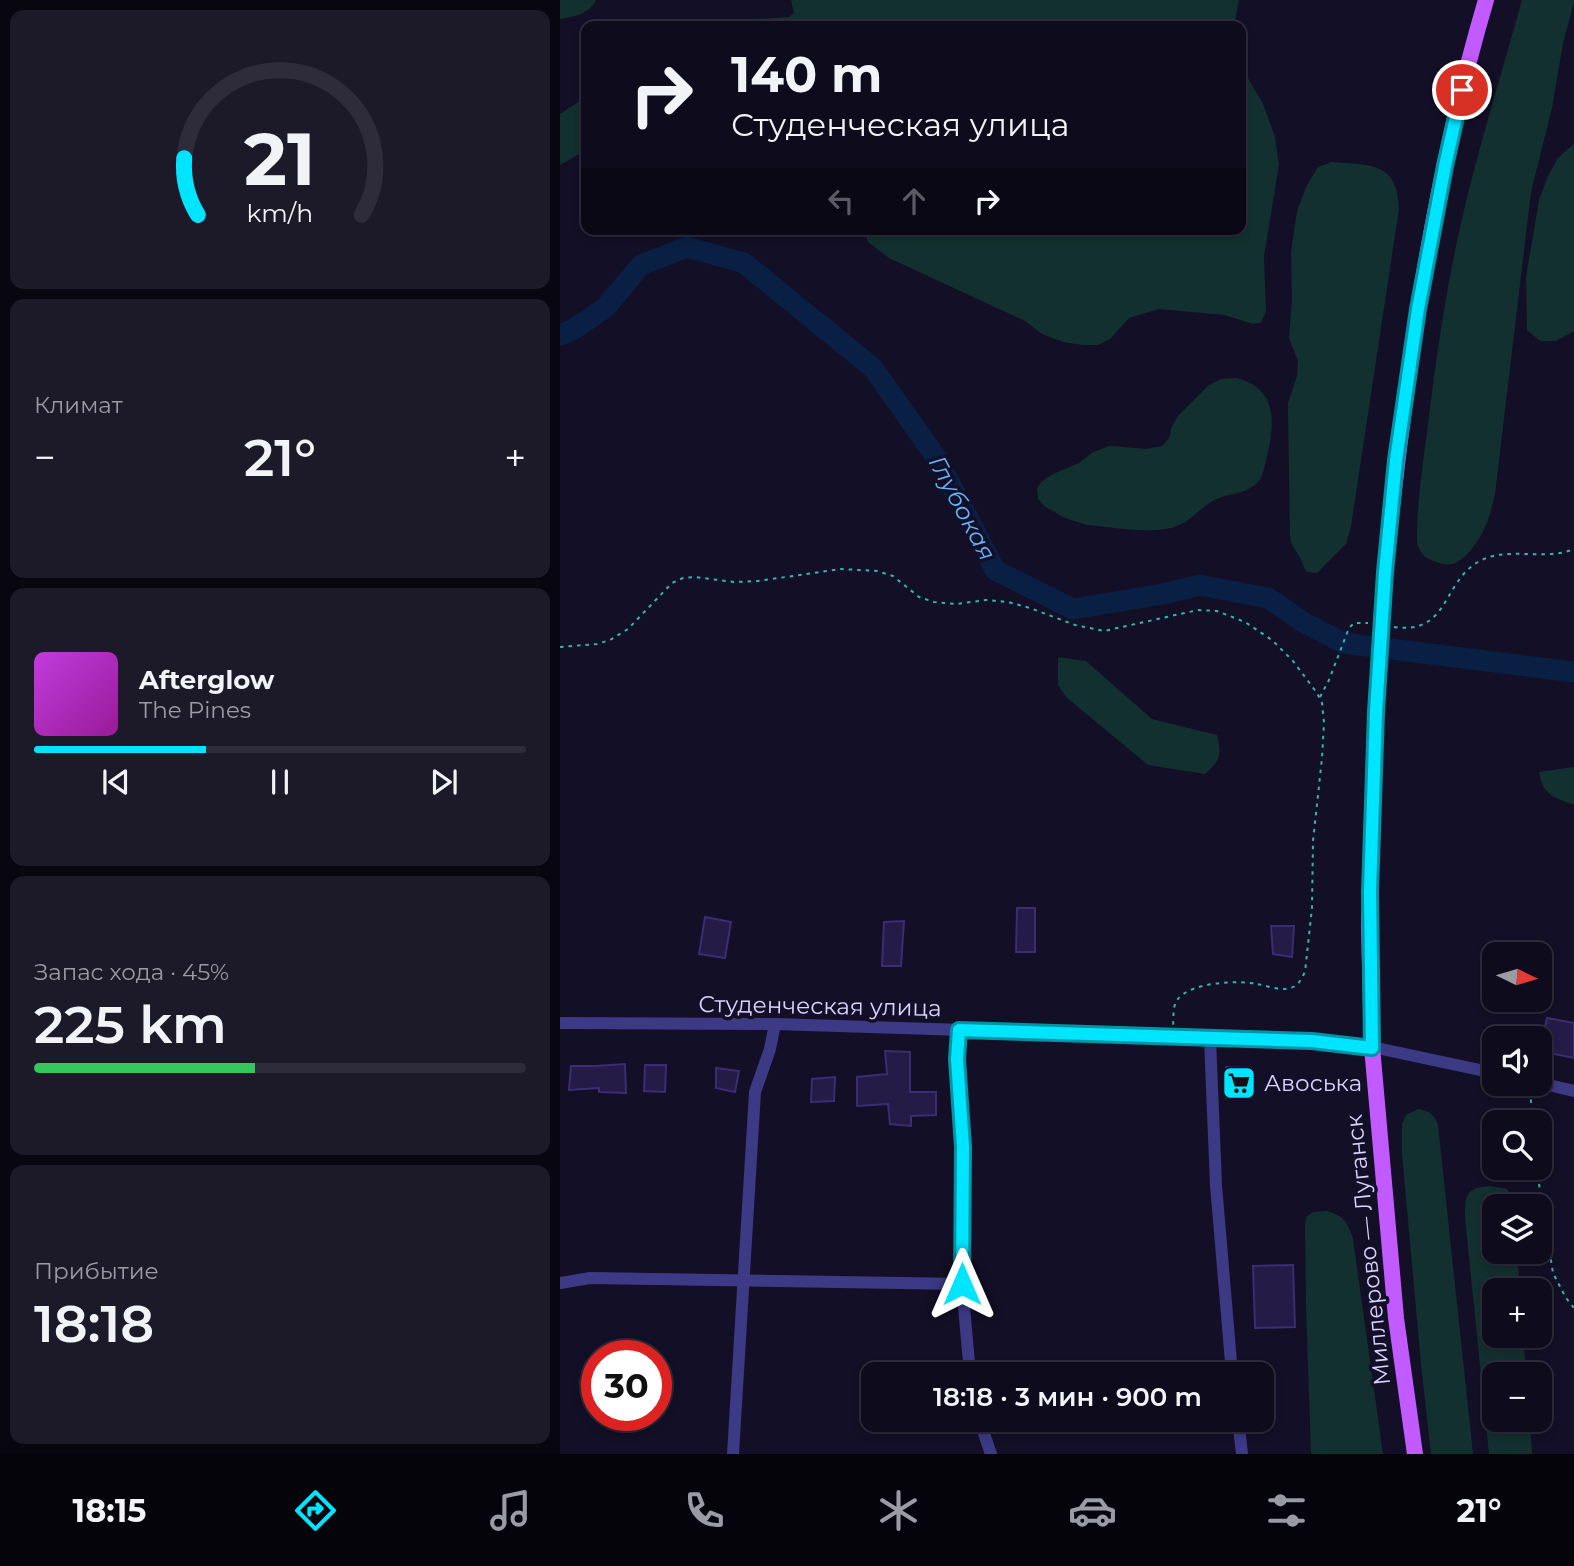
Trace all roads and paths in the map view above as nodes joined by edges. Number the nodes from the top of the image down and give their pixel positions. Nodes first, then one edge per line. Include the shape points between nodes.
1 (1486, 0) edge
2 (1574, 549) edge
3 (1374, 624) dead end
4 (1386, 626) dead end
5 (560, 647) edge
6 (1320, 698) junction
7 (560, 1023) edge
8 (775, 1024) junction
9 (959, 1030) junction
10 (1173, 1037) junction
11 (1210, 1039) junction
12 (1372, 1048) junction
13 (1482, 1071) edge
14 (1552, 1086) edge
15 (1574, 1091) edge
16 (1539, 1180) edge
17 (743, 1280) junction
18 (560, 1283) edge
19 (962, 1284) junction
20 (1574, 1308) edge
21 (968, 1362) edge
22 (1231, 1362) edge
23 (983, 1432) edge
24 (1239, 1432) edge
25 (733, 1454) edge
26 (991, 1454) edge
27 (1242, 1454) edge
28 (1415, 1454) edge

1 - 12 main road, Миллерово — Луганск, bridge via 1445,166 1396,460 1376,712 1369,926
2 - 4 path via 1490,556 1466,571 1424,625
3 - 6 path via 1354,623 1349,628
5 - 6 path via 610,640 683,578 734,582 841,569 877,571 934,602 1008,602 1104,631 1175,614 1217,611 1272,640
6 - 10 path via 1324,723 1305,972 1295,986 1286,989 1238,982 1186,992 1174,1009
7 - 8 street, Студенческая улица
8 - 9 street, Студенческая улица
8 - 17 street via 755,1092
9 - 10 street, Студенческая улица
9 - 19 street
10 - 11 street, Студенческая улица
11 - 12 street, Студенческая улица via 1312,1041
11 - 22 street via 1216,1185
12 - 13 street, Студенческая улица
12 - 28 main road, Миллерово — Луганск via 1396,1318
14 - 15 street
16 - 20 path via 1553,1273
17 - 18 street via 590,1278
17 - 19 street
17 - 25 street
19 - 21 street
23 - 26 street
24 - 27 street

